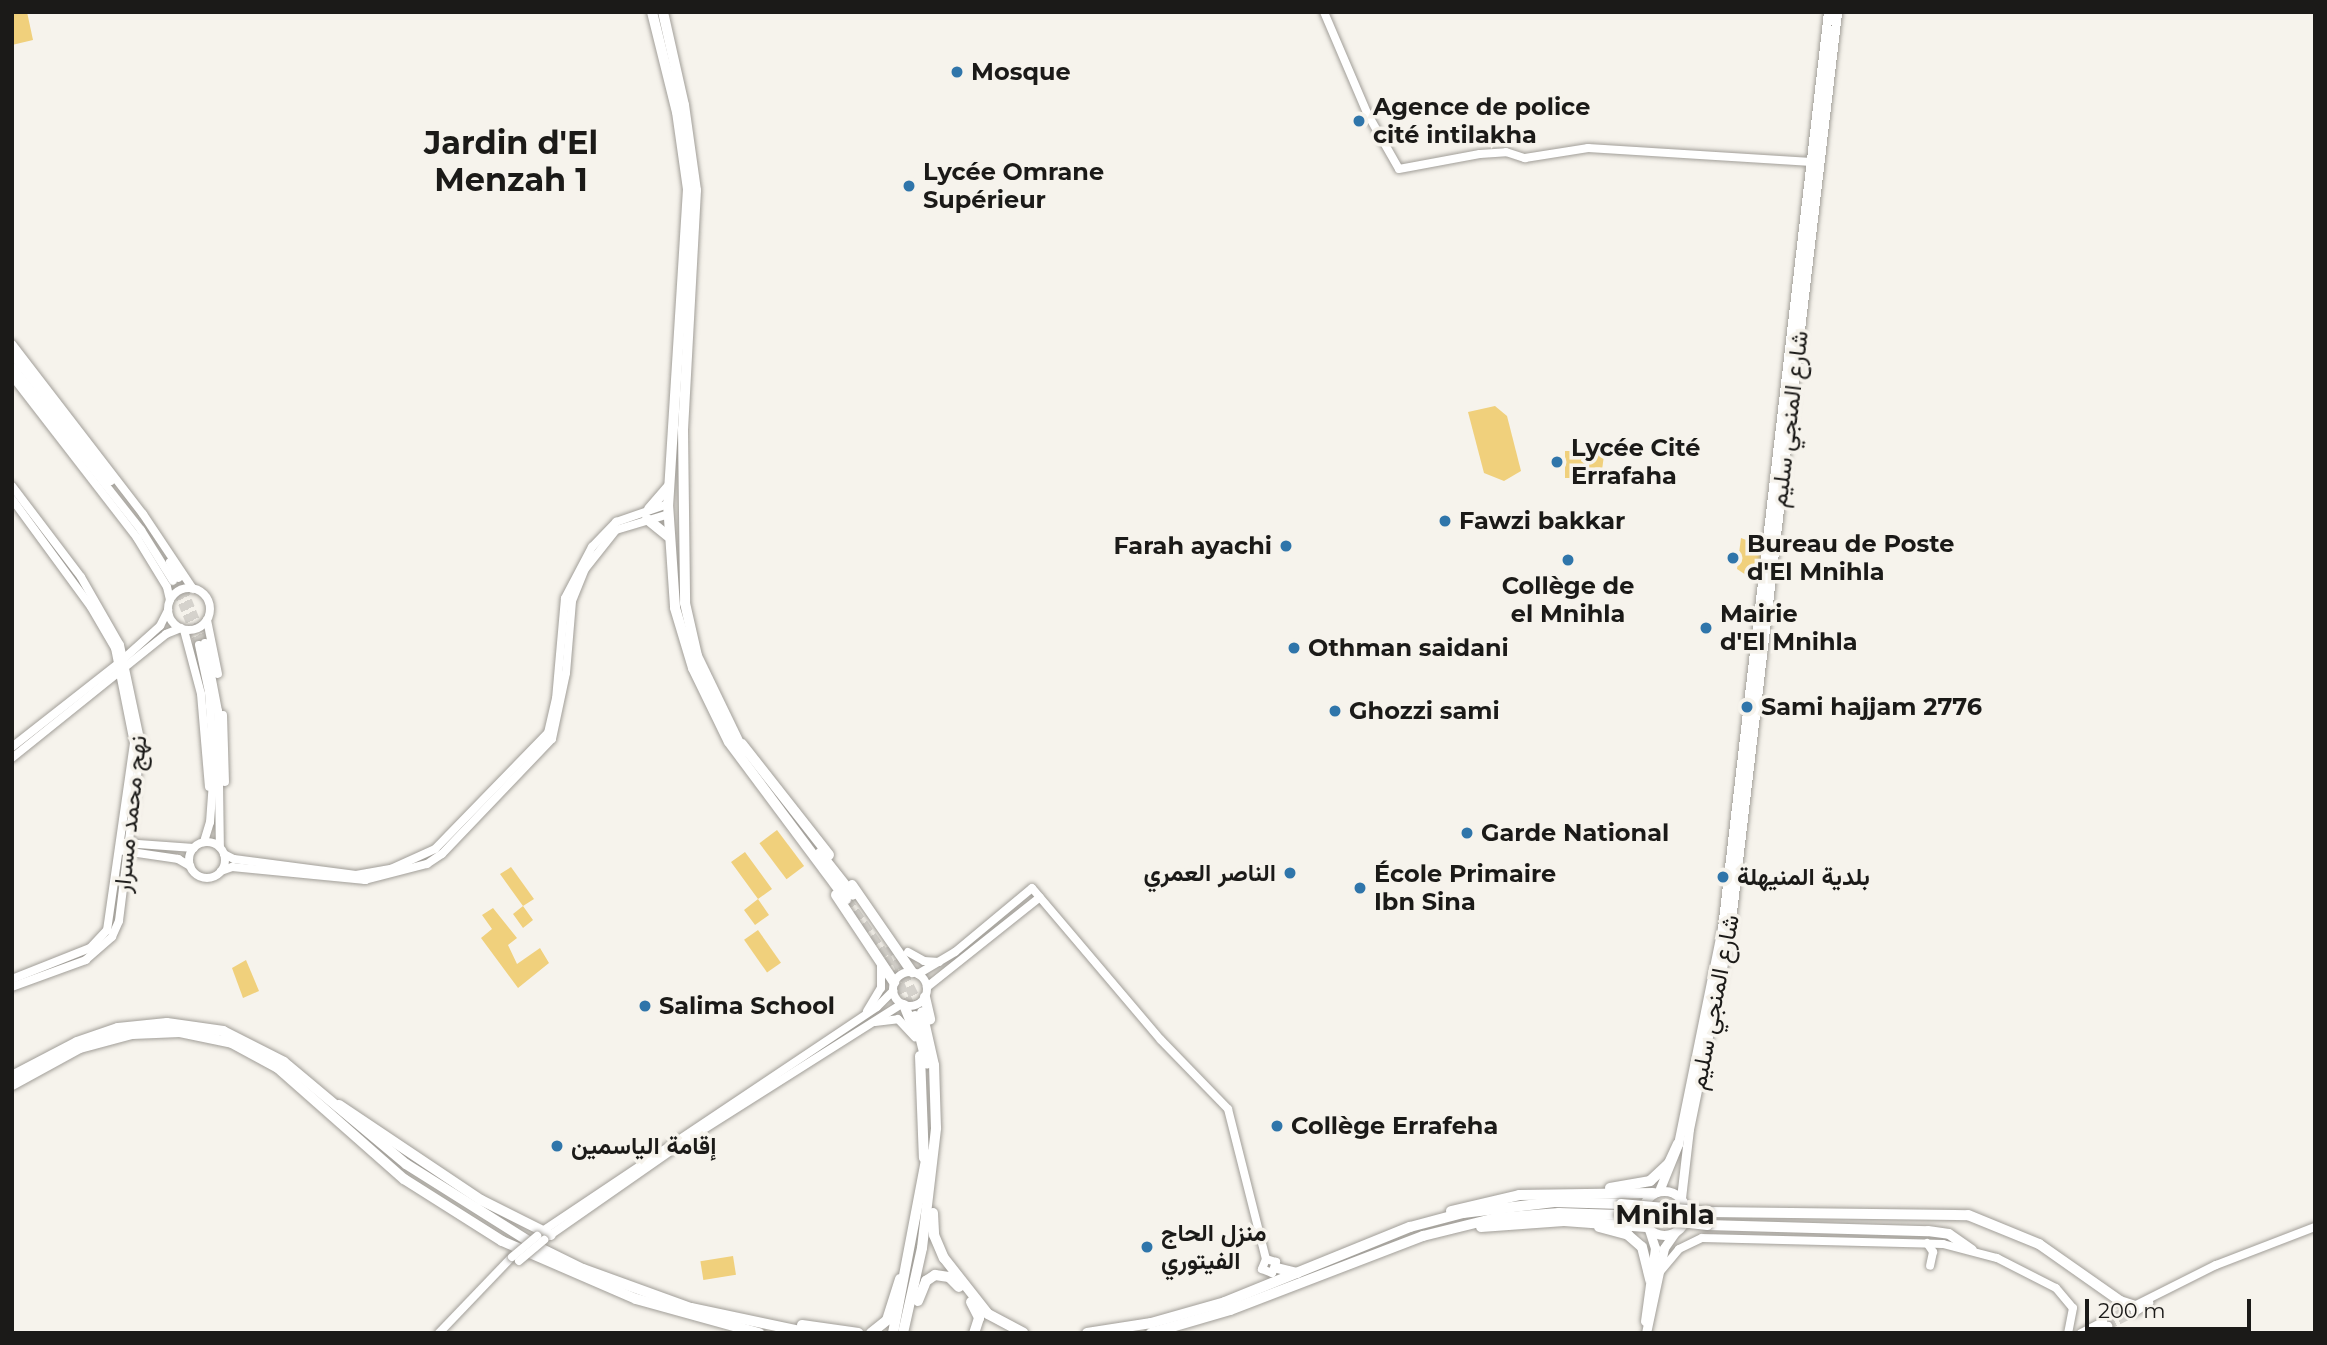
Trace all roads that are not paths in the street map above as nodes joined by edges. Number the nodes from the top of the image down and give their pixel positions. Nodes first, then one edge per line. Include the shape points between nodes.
1 (652, 12) edge
2 (663, 12) edge
3 (1324, 12) edge
4 (1828, 12) edge
5 (1837, 12) edge
6 (1812, 162) junction
7 (12, 344) edge
8 (12, 354) edge
9 (12, 366) edge
10 (12, 376) edge
11 (671, 480) junction
12 (12, 486) edge
13 (12, 499) edge
14 (674, 509) junction
15 (648, 514) junction
16 (41, 531) junction
17 (669, 540) junction
18 (193, 589) junction
19 (170, 600) junction
20 (168, 610) junction
21 (207, 620) junction
22 (182, 629) junction
23 (202, 644) tunnel mouth
24 (124, 665) junction
25 (735, 737) junction
26 (12, 747) edge
27 (12, 758) edge
28 (801, 801) dead end
29 (788, 803) junction
30 (781, 815) junction
31 (801, 818) junction
32 (214, 822) junction
33 (821, 828) dead end
34 (204, 842) junction
35 (125, 847) junction
36 (194, 848) junction
37 (222, 850) junction
38 (190, 866) junction
39 (221, 871) junction
40 (1041, 897) junction
41 (875, 949) junction
42 (908, 952) dead end
43 (942, 961) junction
44 (915, 973) junction
45 (12, 979) edge
46 (893, 986) junction
47 (12, 987) edge
48 (926, 992) junction
49 (903, 1005) junction
50 (865, 1015) junction
51 (862, 1027) junction
52 (915, 1037) junction
53 (12, 1076) edge
54 (12, 1085) edge
55 (326, 1100) junction
56 (1678, 1144) junction
57 (935, 1146) junction
58 (929, 1165) junction
59 (1561, 1192) junction
60 (1656, 1192) junction
61 (1681, 1198) junction
62 (1551, 1222) junction
63 (1410, 1227) junction
64 (2315, 1227) edge
65 (1648, 1228) junction
66 (1675, 1232) junction
67 (544, 1235) junction
68 (1423, 1236) junction
69 (1927, 1243) junction
70 (912, 1247) junction
71 (1972, 1250) junction
72 (1930, 1266) dead end
73 (1276, 1268) joint
74 (1300, 1273) junction
75 (1655, 1277) junction
76 (629, 1287) junction
77 (2133, 1309) joint
78 (701, 1320) junction
79 (1017, 1331) edge
80 (439, 1333) edge
81 (725, 1333) edge
82 (759, 1333) edge
83 (810, 1333) edge
84 (858, 1333) edge
85 (871, 1333) edge
86 (892, 1333) edge
87 (904, 1333) edge
88 (974, 1333) edge
89 (1086, 1333) edge
90 (1151, 1333) edge
91 (1645, 1333) edge
92 (2068, 1333) edge
93 (2081, 1333) edge
94 (2095, 1333) edge

1 - 11 highway via 677,111 688,189
2 - 14 highway via 684,105 696,190
3 - 6 street via 1367,113 1399,169 1480,154 1506,152 1525,158 1588,148
4 - 6 main road, شارع المنجي سليم
5 - 61 main road, شارع المنجي سليم via 1730,929 1689,1129
6 - 56 main road, شارع المنجي سليم via 1725,904
7 - 18 street via 143,514
8 - 9 street via 146,527 176,579
10 - 19 street via 137,538
11 - 14 highway
11 - 15 highway
12 - 16 street, نهج محمد مسرار
13 - 16 street, نهج محمد مسرار
14 - 15 street
14 - 17 highway
14 - 25 highway via 682,533 692,639
15 - 17 highway
15 - 37 street via 608,527 569,586 556,699 545,738 435,849 391,869 356,875 233,859
15 - 39 street via 610,534 579,581 571,608 562,700 549,744 442,854 427,864 365,880 232,867
16 - 24 street, نهج محمد مسرار
17 - 30 highway via 675,608 693,668 729,742
18 - 19 street via 180,590
18 - 21 street via 208,601
19 - 20 street
20 - 22 street
20 - 24 street via 160,626
21 - 22 street via 199,628
21 - 32 street via 226,745 223,808
22 - 24 street via 168,632
22 - 32 street via 203,709
23 - 32 street via 218,711
24 - 26 street
24 - 27 street
24 - 35 street, نهج محمد مسرار via 136,724
25 - 29 highway
25 - 30 highway via 849,897
28 - 29 highway
29 - 31 highway
30 - 41 highway
31 - 33 highway
31 - 44 highway
32 - 34 street
32 - 37 street
34 - 36 street
34 - 37 street
35 - 36 street
35 - 38 street
35 - 45 street, نهج محمد مسرار via 112,915 103,937 83,952
35 - 47 street, نهج محمد مسرار via 119,921 107,944 86,960
36 - 38 street
37 - 39 street
38 - 39 street via 203,877
40 - 43 street via 1032,888
40 - 48 street
40 - 73 street via 1161,1040 1228,1109 1266,1259 1264,1271
41 - 46 highway
41 - 50 street via 882,983
42 - 43 street via 924,961
43 - 44 street
44 - 46 street
44 - 48 street
46 - 49 street
46 - 50 street
48 - 49 street via 918,1004
48 - 57 highway via 941,1075 942,1122
49 - 51 street
49 - 52 highway
50 - 67 street
51 - 52 street via 895,1018
51 - 67 street
52 - 58 highway
53 - 55 highway via 102,1032 141,1024 183,1024 252,1043 294,1070
54 - 78 highway via 80,1048 132,1034 180,1032 232,1043 278,1068 404,1179 502,1241 583,1280
55 - 67 highway via 368,1121 481,1200
55 - 76 highway via 406,1164 508,1231
56 - 59 highway via 1669,1163 1650,1181
56 - 60 main road, شارع المنجي سليم
57 - 58 highway
57 - 58 highway via 936,1080 918,1014 930,1081
58 - 70 highway
58 - 79 highway via 938,1247 988,1314
58 - 87 highway via 922,1248
59 - 60 highway
59 - 63 highway via 1476,1202
60 - 61 main road
60 - 65 main road via 1642,1209
61 - 66 main road via 1686,1216
62 - 65 highway
62 - 68 highway
62 - 75 highway via 1628,1235 1646,1253
63 - 74 highway
63 - 77 highway, bridge via 1493,1208 1621,1203 1708,1212 1968,1215 2014,1231 2059,1255
64 - 77 street via 2216,1265
65 - 66 main road via 1662,1235
65 - 75 main road
66 - 75 main road via 1664,1248
67 - 80 street, bridge
68 - 71 highway, bridge via 1496,1218 1619,1215 1707,1225 1949,1234
68 - 90 highway via 1230,1310
69 - 71 street
69 - 72 street via 1933,1252
69 - 75 street via 1702,1238 1679,1249
70 - 85 highway via 887,1321
70 - 86 highway
71 - 92 street via 2012,1264 2063,1293 2074,1314
73 - 74 highway
74 - 89 highway via 1175,1317
75 - 91 main road
76 - 83 highway via 706,1311
76 - 84 highway via 724,1310
78 - 81 highway
78 - 82 highway
87 - 88 highway via 926,1280 939,1275 953,1280 977,1310 979,1322
93 - 94 street via 2106,1324

